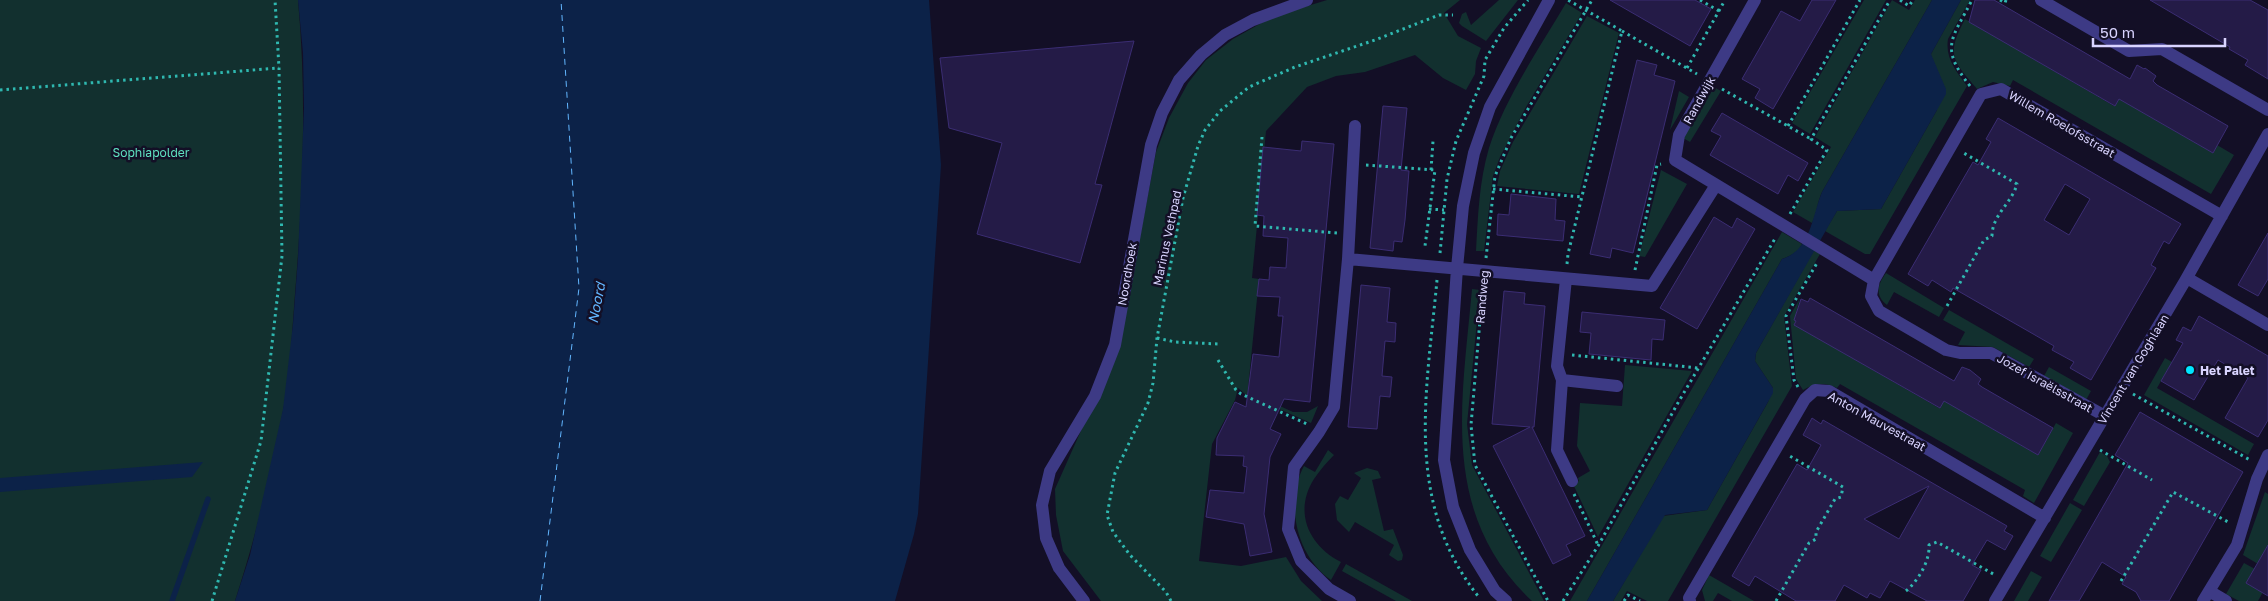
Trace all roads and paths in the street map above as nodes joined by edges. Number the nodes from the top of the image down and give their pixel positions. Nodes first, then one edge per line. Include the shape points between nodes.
1 (275, 0) edge
2 (1308, 0) edge
3 (1550, 0) edge
4 (1568, 0) edge
5 (1592, 0) edge
6 (1700, 0) edge
7 (1726, 0) edge
8 (1755, 0) edge
9 (1860, 0) edge
10 (1890, 0) edge
11 (1900, 0) edge
12 (1913, 0) edge
13 (1972, 0) edge
14 (2000, 0) edge
15 (2006, 0) edge
16 (2041, 0) edge
17 (1586, 10) junction
18 (1719, 11) junction
19 (1454, 15) dead end
20 (279, 68) junction
21 (1687, 68) dead end
22 (0, 90) edge
23 (1981, 94) junction
24 (2268, 110) edge
25 (1355, 126) dead end
26 (1788, 126) dead end
27 (2268, 134) edge
28 (1262, 137) dead end
29 (1433, 141) dead end
30 (1951, 145) junction
31 (1675, 160) junction
32 (1353, 164) junction
33 (1431, 170) junction
34 (1716, 185) junction
35 (1494, 189) junction
36 (1582, 197) junction
37 (1429, 209) junction
38 (1444, 210) dead end
39 (2222, 216) junction
40 (1784, 224) junction
41 (1350, 234) junction
42 (1425, 246) dead end
43 (1823, 248) junction
44 (1348, 259) junction
45 (1457, 268) junction
46 (1485, 271) junction
47 (2187, 278) junction
48 (1566, 279) junction
49 (1874, 280) junction
50 (1631, 285) junction
51 (1947, 306) dead end
52 (2268, 325) edge
53 (1157, 338) junction
54 (1219, 344) dead end
55 (1559, 353) junction
56 (1218, 360) dead end
57 (1698, 368) junction
58 (1562, 380) junction
59 (1616, 386) dead end
60 (2122, 388) junction
61 (1805, 399) junction
62 (2105, 416) junction
63 (1319, 432) junction
64 (2089, 444) junction
65 (1776, 448) junction
66 (2268, 455) edge
67 (2262, 467) junction
68 (2152, 480) dead end
69 (1572, 481) joint
70 (2045, 518) junction
71 (2242, 529) junction
72 (1598, 546) junction
73 (2007, 581) junction
74 (2121, 581) dead end
75 (1906, 591) dead end
76 (2206, 596) edge
77 (1689, 600) edge
78 (212, 601) edge
79 (1084, 601) edge
80 (1171, 601) edge
81 (1350, 601) edge
82 (1506, 601) edge
83 (1548, 601) edge
84 (1563, 601) edge
85 (1624, 601) edge
86 (1640, 601) edge
87 (1776, 601) edge
88 (1995, 601) edge
89 (2226, 601) edge

1 - 20 path
2 - 79 street, Noordhoek via 1253,20 1225,35 1179,80 1162,113 1151,145 1114,345 1094,396 1050,471 1042,505 1046,538 1059,568
3 - 45 street via 1490,107 1474,153 1463,206
4 - 17 path
5 - 17 path, Randweg
6 - 18 path
7 - 18 path
8 - 31 street, Randwijk via 1678,135
9 - 26 path
10 - 40 path via 1811,140 1827,150
11 - 12 path via 1910,6
13 - 23 path via 1951,40 1952,60 1969,85
14 - 15 path via 2005,3
16 - 24 street via 2129,51 2162,50
17 - 35 path, Randweg via 1511,138 1495,176
17 - 36 path via 1622,31
18 - 21 path
19 - 53 path, Marinus Vethpad via 1439,15 1295,67 1249,87 1220,111 1205,130 1193,163
20 - 22 path
20 - 78 path via 282,256 261,442
23 - 30 street
23 - 39 street, Willem Roelofsstraat via 2001,89
25 - 32 street
27 - 39 street, Vincent van Goghlaan
28 - 41 path via 1255,226
29 - 33 path
30 - 49 street
30 - 51 path via 2017,184 2015,193 1992,227 1992,236 1984,240
31 - 34 street
31 - 50 path via 1658,165
32 - 33 path
32 - 41 street
33 - 37 path via 1435,170
34 - 40 street
34 - 50 street via 1652,286
35 - 36 path
35 - 46 path, Randweg
36 - 48 path via 1568,254
37 - 38 path
37 - 42 path
39 - 47 street, Vincent van Goghlaan
40 - 43 street
40 - 57 path
41 - 44 street
43 - 49 street
43 - 61 path via 1786,316 1794,380
44 - 45 street
44 - 63 street via 1334,407
45 - 46 street
45 - 82 street via 1444,460 1453,507 1470,550 1495,591
46 - 48 street
46 - 83 path, Randweg via 1470,425 1475,465
47 - 52 street
47 - 60 street, Vincent van Goghlaan
48 - 50 street
48 - 55 street
49 - 62 street, Jozef Israëlsstraat via 1871,296 1879,311 1946,350 1991,353
53 - 54 path
53 - 80 path, Marinus Vethpad via 1148,403 1115,473 1107,515 1113,532 1130,555
55 - 57 path
55 - 58 street
56 - 63 path via 1236,390
57 - 72 path
58 - 59 street
58 - 69 street via 1557,450
60 - 62 street, Vincent van Goghlaan
60 - 67 path
61 - 65 street
61 - 70 street, Anton Mauvestraat via 1815,390 1829,392
62 - 64 street, Vincent van Goghlaan
63 - 81 street via 1294,467 1288,529 1301,561 1317,580
64 - 68 path
64 - 70 street, Vincent van Goghlaan
65 - 77 street
65 - 87 path via 1843,487 1841,496 1835,499 1816,532 1816,539 1809,543
66 - 67 street
67 - 71 street
69 - 72 path via 1571,490
70 - 73 street, Vincent van Goghlaan
71 - 74 path via 2173,492
71 - 76 street via 2237,544
72 - 84 path
73 - 75 path via 1937,542 1929,545 1930,555
73 - 88 street, Vincent van Goghlaan
76 - 89 street
85 - 86 path via 1628,595

